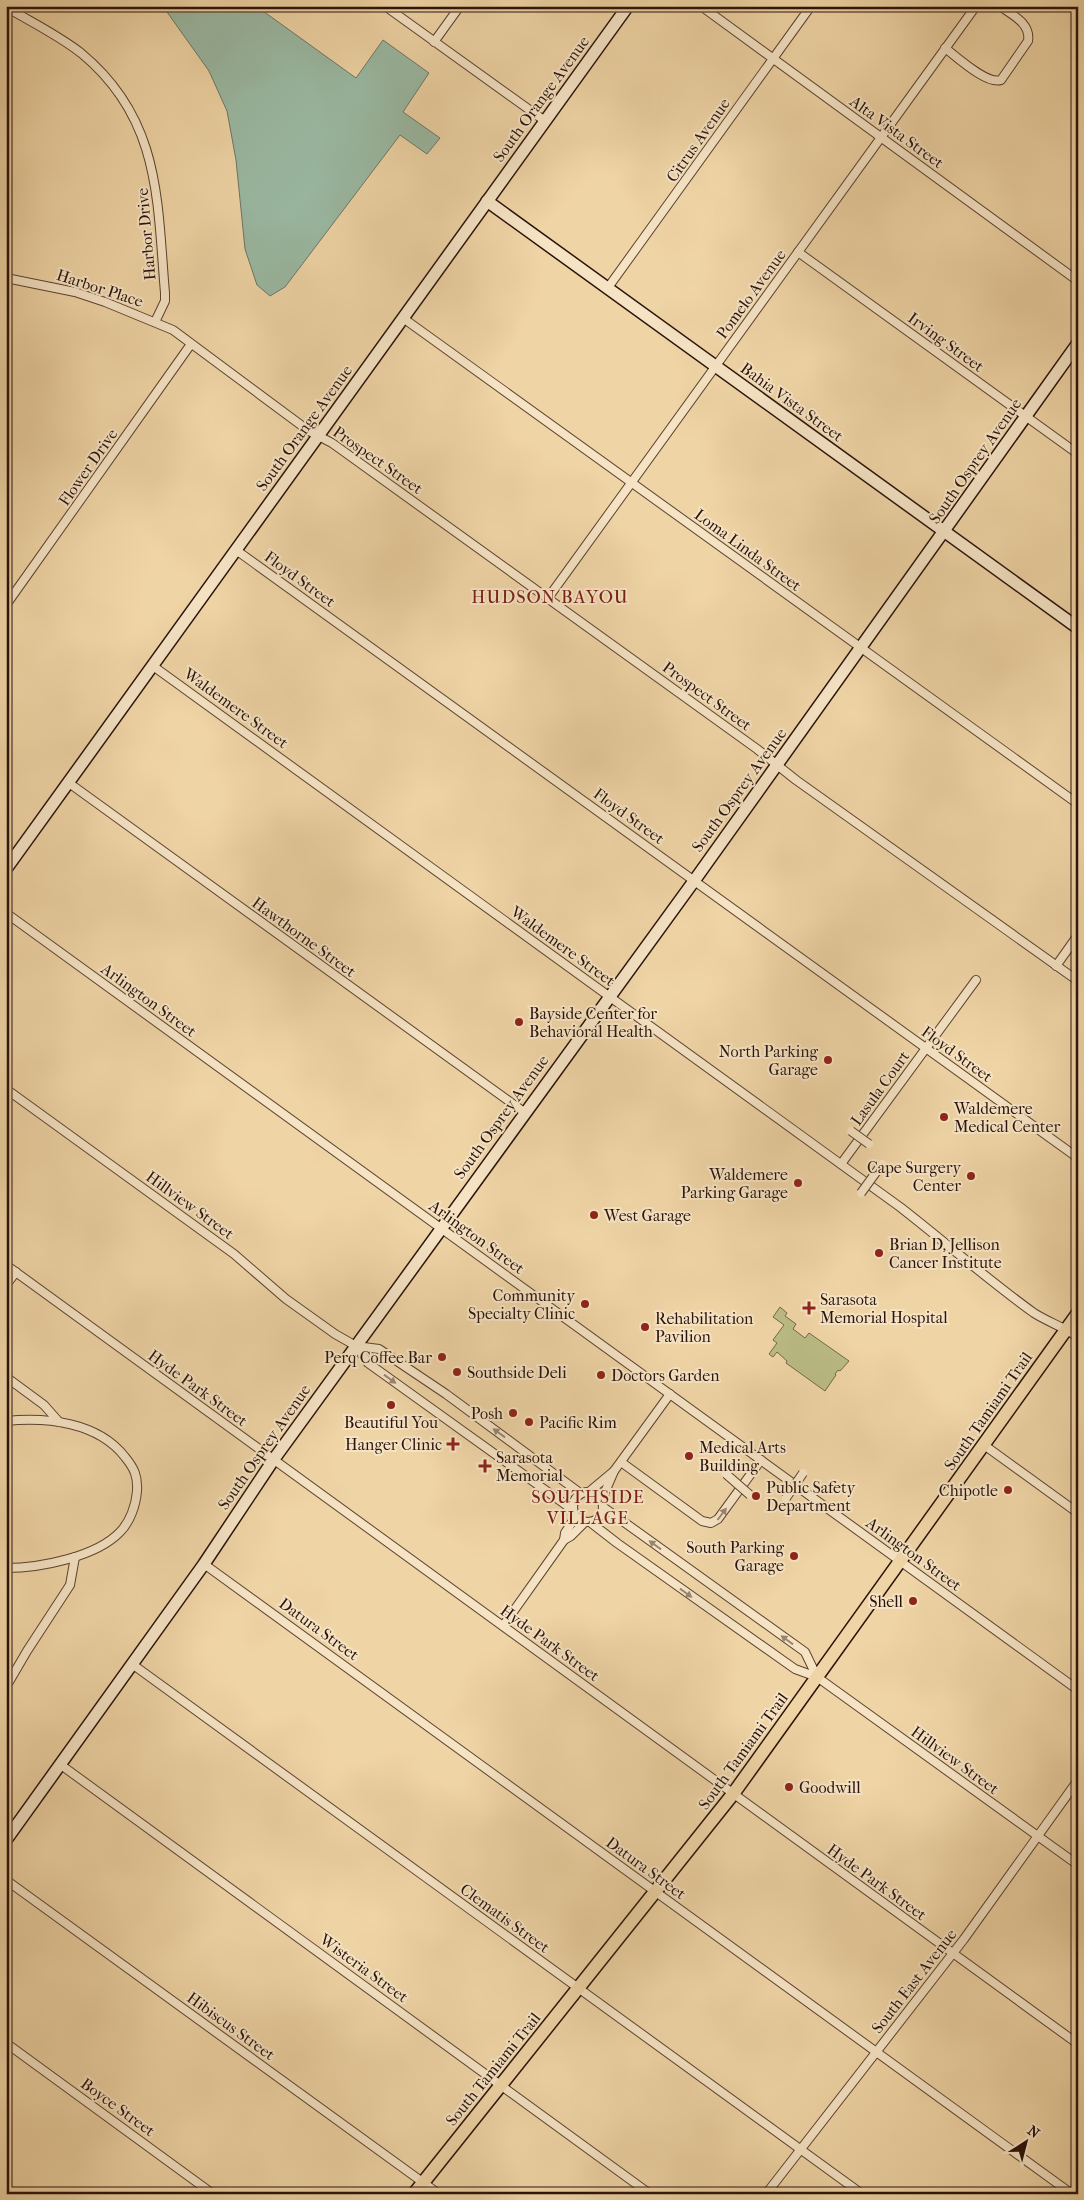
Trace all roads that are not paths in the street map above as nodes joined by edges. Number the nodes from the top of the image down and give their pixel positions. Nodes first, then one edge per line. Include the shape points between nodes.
1 (385, 6) edge
2 (460, 6) edge
3 (628, 6) edge
4 (700, 6) edge
5 (811, 6) edge
6 (976, 6) edge
7 (1000, 6) edge
8 (6, 7) edge
9 (434, 42) junction
10 (945, 48) junction
11 (773, 58) junction
12 (545, 122) junction
13 (881, 137) junction
14 (487, 201) junction
15 (798, 252) junction
16 (6, 278) edge
17 (1078, 280) edge
18 (608, 289) junction
19 (403, 318) junction
20 (156, 322) junction
21 (1078, 343) edge
22 (191, 344) junction
23 (716, 367) junction
24 (1026, 416) junction
25 (319, 435) junction
26 (1078, 454) edge
27 (632, 483) junction
28 (944, 532) junction
29 (236, 550) junction
30 (548, 598) junction
31 (6, 605) edge
32 (1078, 628) edge
33 (861, 648) junction
34 (153, 666) junction
35 (777, 765) junction
36 (68, 783) junction
37 (1078, 804) edge
38 (6, 869) edge
39 (694, 881) junction
40 (6, 913) edge
41 (1078, 935) edge
42 (1056, 966) junction
43 (976, 980) dead end
44 (1078, 981) edge
45 (609, 996) junction
46 (925, 1049) junction
47 (6, 1089) edge
48 (524, 1112) junction
49 (851, 1131) dead end
50 (870, 1144) dead end
51 (1078, 1158) edge
52 (841, 1164) junction
53 (882, 1164) dead end
54 (860, 1193) dead end
55 (441, 1228) junction
56 (6, 1265) edge
57 (16, 1272) junction
58 (6, 1285) edge
59 (1078, 1313) edge
60 (1066, 1329) junction
61 (1078, 1337) edge
62 (356, 1346) junction
63 (6, 1377) edge
64 (670, 1394) junction
65 (6, 1421) edge
66 (59, 1422) junction
67 (984, 1445) junction
68 (274, 1459) junction
69 (761, 1460) junction
70 (621, 1462) junction
71 (614, 1471) junction
72 (803, 1473) dead end
73 (726, 1474) dead end
74 (590, 1492) junction
75 (580, 1494) junction
76 (750, 1495) dead end
77 (786, 1498) dead end
78 (603, 1503) junction
79 (574, 1513) junction
80 (1078, 1513) edge
81 (588, 1522) junction
82 (564, 1540) junction
83 (76, 1557) junction
84 (900, 1561) junction
85 (204, 1564) junction
86 (6, 1568) edge
87 (503, 1626) junction
88 (132, 1664) junction
89 (817, 1676) junction
90 (6, 1687) edge
91 (1078, 1690) edge
92 (61, 1765) junction
93 (1078, 1780) edge
94 (733, 1794) junction
95 (1037, 1836) junction
96 (6, 1840) edge
97 (1078, 1865) edge
98 (6, 1880) edge
99 (656, 1892) junction
100 (952, 1954) junction
101 (578, 1988) junction
102 (6, 2043) edge
103 (1078, 2044) edge
104 (876, 2052) junction
105 (501, 2085) junction
106 (802, 2150) junction
107 (423, 2182) junction
108 (213, 2194) edge
109 (414, 2194) edge
110 (439, 2194) edge
111 (650, 2194) edge
112 (766, 2194) edge
113 (862, 2194) edge
114 (1072, 2194) edge

1 - 9 street
2 - 9 street
3 - 12 street, South Orange Avenue
4 - 11 street, Alta Vista Street
5 - 11 street, Citrus Avenue
6 - 10 street, Pomelo Avenue
7 - 10 street via 1025,25 1029,35 1001,80 987,79
8 - 20 street, Harbor Drive via 70,45 93,64 115,88 139,126 155,182 165,284 165,301
9 - 12 street
10 - 13 street, Pomelo Avenue
11 - 13 street, Alta Vista Street
11 - 18 street, Citrus Avenue
12 - 14 street, South Orange Avenue
13 - 15 street, Pomelo Avenue
13 - 17 street, Alta Vista Street
14 - 18 street, Bahia Vista Street
14 - 19 street, South Orange Avenue
15 - 23 street, Pomelo Avenue
15 - 24 street, Irving Street
16 - 20 street, Harbor Place via 75,292
18 - 23 street, Bahia Vista Street
19 - 25 street, South Orange Avenue
19 - 27 street, Loma Linda Street
20 - 22 street
21 - 24 street, South Osprey Avenue
22 - 25 street via 309,431
22 - 31 street, Flower Drive
23 - 27 street, Pomelo Avenue
23 - 28 street, Bahia Vista Street
24 - 26 street, Irving Street
24 - 28 street, South Osprey Avenue
25 - 29 street, South Orange Avenue
25 - 30 street, Prospect Street
27 - 30 street, Pomelo Avenue
27 - 33 street, Loma Linda Street
28 - 32 street, Bahia Vista Street
28 - 33 street, South Osprey Avenue
29 - 34 street, South Orange Avenue
29 - 39 street, Floyd Street
30 - 35 street, Prospect Street
33 - 35 street, South Osprey Avenue
33 - 37 street, Loma Linda Street
34 - 36 street, South Orange Avenue
34 - 45 street, Waldemere Street
35 - 39 street, South Osprey Avenue
35 - 42 street, Prospect Street
36 - 38 street, South Orange Avenue
36 - 48 street, Hawthorne Street
39 - 45 street, South Osprey Avenue
39 - 46 street, Floyd Street
40 - 55 street, Arlington Street
41 - 42 street
42 - 44 street, Prospect Street
43 - 46 street, Lasula Court
45 - 48 street, South Osprey Avenue
45 - 52 street, Waldemere Street
46 - 51 street, Floyd Street
46 - 52 street, Lasula Court
47 - 62 street, Hillview Street via 234,1254 286,1299
48 - 55 street, South Osprey Avenue
49 - 50 street, bridge
52 - 60 street, Waldemere Street via 1001,1289 1036,1314
53 - 54 street, bridge
55 - 62 street, South Osprey Avenue
55 - 64 street, Arlington Street
56 - 57 street, Hyde Park Street
57 - 58 street
57 - 68 street, Hyde Park Street
59 - 60 main road, South Tamiami Trail
60 - 61 street, Waldemere Street
60 - 67 main road, South Tamiami Trail
62 - 68 street, South Osprey Avenue
75 -> 62 street, Hillview Street via 446,1394 379,1349
62 -> 79 street, Hillview Street via 368,1363
63 - 66 street via 44,1405
64 - 69 street, Arlington Street
64 - 70 street
65 - 66 street
66 - 83 street via 82,1428 112,1442 133,1467 138,1479 137,1496 126,1524 108,1542
67 - 80 street
67 - 84 main road, South Tamiami Trail
68 - 85 street, South Osprey Avenue
68 - 87 street, Hyde Park Street
70 -> 69 street via 702,1521 711,1523 715,1522
69 - 84 street, Arlington Street
70 - 71 street
71 - 74 street
71 - 78 street
72 - 77 street, bridge
73 - 76 street, bridge
74 - 75 street
74 - 78 street via 598,1494
75 - 79 street via 575,1498
78 - 81 street via 600,1517
89 -> 78 street, Hillview Street via 804,1652
79 - 81 street
79 - 82 street
81 - 82 street
81 -> 89 street, Hillview Street via 795,1669
82 - 87 street
83 - 86 street
83 - 90 street via 70,1585
84 - 89 main road, South Tamiami Trail
84 - 91 street, Arlington Street
85 - 88 street, South Osprey Avenue
85 - 99 street, Datura Street
87 - 94 street, Hyde Park Street
88 - 92 street, South Osprey Avenue
88 - 101 street, Clematis Street
89 - 94 main road, South Tamiami Trail
89 - 95 street, Hillview Street
92 - 96 street, South Osprey Avenue
92 - 105 street, Wisteria Street
93 - 95 street, South East Avenue
94 - 99 main road, South Tamiami Trail
94 - 100 street, Hyde Park Street
95 - 97 street, Hillview Street
95 - 100 street, South East Avenue
98 - 107 street, Hibiscus Street
99 - 101 main road, South Tamiami Trail
99 - 104 street, Datura Street
100 - 103 street, Hyde Park Street
100 - 104 street, South East Avenue
101 - 105 main road, South Tamiami Trail
101 - 106 street, Clematis Street
102 - 108 street, Boyce Street
104 - 106 street, South East Avenue
104 - 114 street, Datura Street
105 - 107 main road, South Tamiami Trail
105 - 111 street, Wisteria Street
106 - 112 street, South East Avenue
106 - 113 street, Clematis Street
107 - 109 main road, South Tamiami Trail
107 - 110 street, Hibiscus Street

